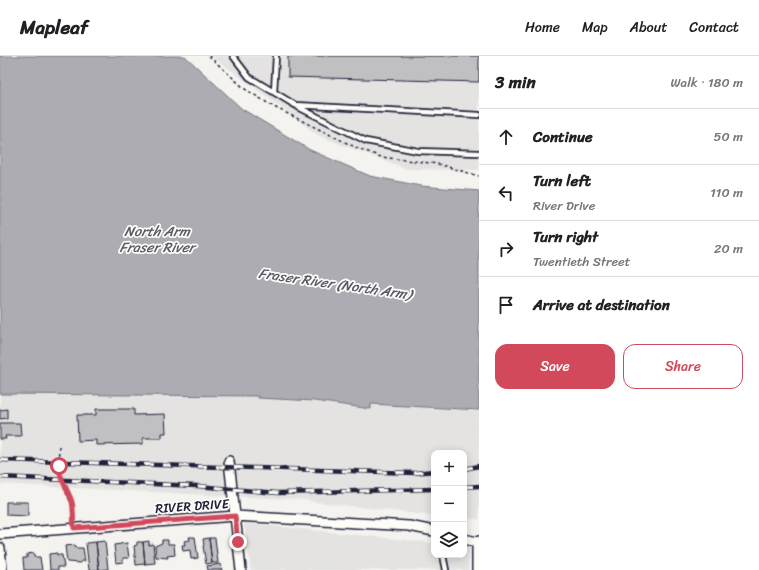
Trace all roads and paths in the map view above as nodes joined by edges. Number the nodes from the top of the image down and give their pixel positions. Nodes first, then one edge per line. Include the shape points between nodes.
1 (232, 56) edge
2 (276, 56) edge
3 (274, 92) junction
4 (295, 105) junction
5 (479, 115) edge
6 (479, 153) edge
7 (59, 446) dead end
8 (229, 461) dead end
9 (235, 516) junction
10 (74, 528) junction
11 (431, 532) edge
12 (0, 534) edge
13 (467, 540) edge
14 (478, 542) edge
15 (0, 548) edge
16 (444, 558) edge
17 (2, 570) edge
18 (241, 570) edge
19 (446, 570) edge
20 (477, 570) edge

1 - 3 lane via 249,77
2 - 3 lane
3 - 4 lane
4 - 5 lane
4 - 6 lane via 366,141 418,151
7 - 10 path via 58,472 72,504
8 - 9 street
9 - 10 street, RIVER DRIVE
9 - 11 street, RIVER DRIVE via 409,526
9 - 18 street
10 - 12 street, RIVER DRIVE
13 - 14 street
14 - 20 street
15 - 17 street
16 - 19 lane

